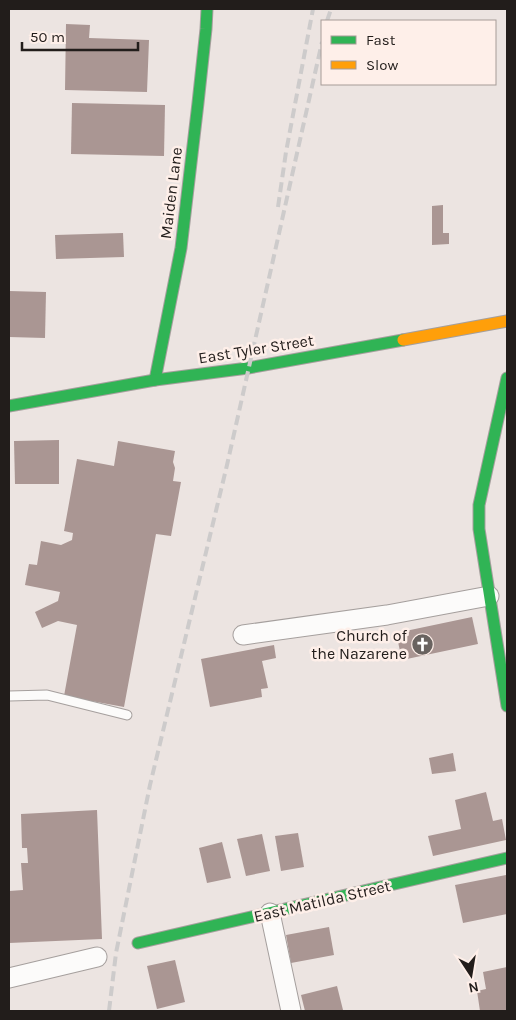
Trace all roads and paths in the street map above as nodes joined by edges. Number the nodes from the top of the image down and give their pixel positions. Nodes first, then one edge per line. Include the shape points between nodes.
1 (207, 9) edge
2 (507, 321) edge
3 (507, 378) edge
4 (155, 380) junction
5 (9, 406) edge
6 (496, 604) edge
7 (243, 635) dead end
8 (9, 696) edge
9 (507, 706) edge
10 (127, 715) dead end
11 (507, 858) edge
12 (270, 913) junction
13 (138, 943) dead end
14 (97, 957) dead end
15 (9, 978) edge
16 (291, 1011) edge

1 - 4 street, Maiden Lane via 181,248
2 - 4 street, East Tyler Street via 248,368
3 - 6 street via 479,505 479,529
4 - 5 street, East Tyler Street
6 - 7 street
6 - 9 street
8 - 10 lane via 47,695
11 - 12 street, East Matilda Street
12 - 13 street, East Matilda Street
12 - 16 street
14 - 15 street

